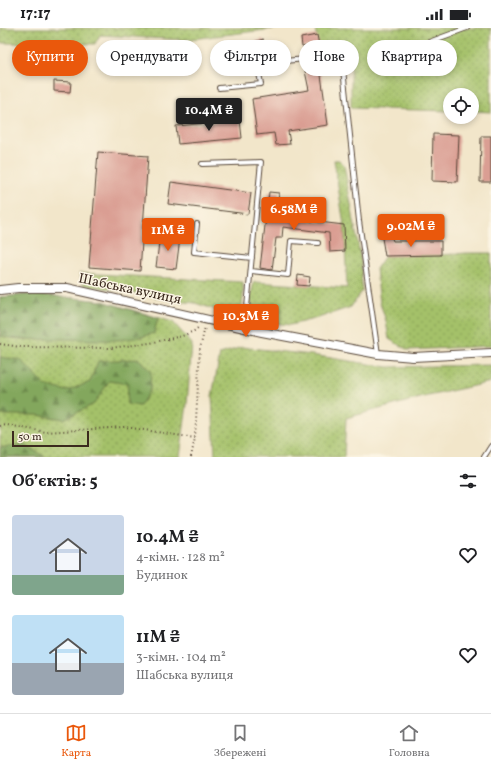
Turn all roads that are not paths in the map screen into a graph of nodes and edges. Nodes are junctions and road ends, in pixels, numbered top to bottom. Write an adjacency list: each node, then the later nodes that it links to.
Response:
1 (467, 28): 2 (lane)
2 (434, 40)
3 (219, 88): 12 (lane)
4 (202, 164): 7 (lane)
5 (197, 224): 7 (lane)
6 (318, 243): 8 (lane)
7 (252, 258): 8 (lane)
8 (251, 271): 10 (lane)
9 (0, 290): 10 (street, Шабська вулиця)
10 (245, 328): 12 (street, Шабська вулиця)
11 (491, 353): 12 (street, Шабська вулиця)
12 (378, 354)
13 (491, 446): 14 (lane)
14 (484, 457)

